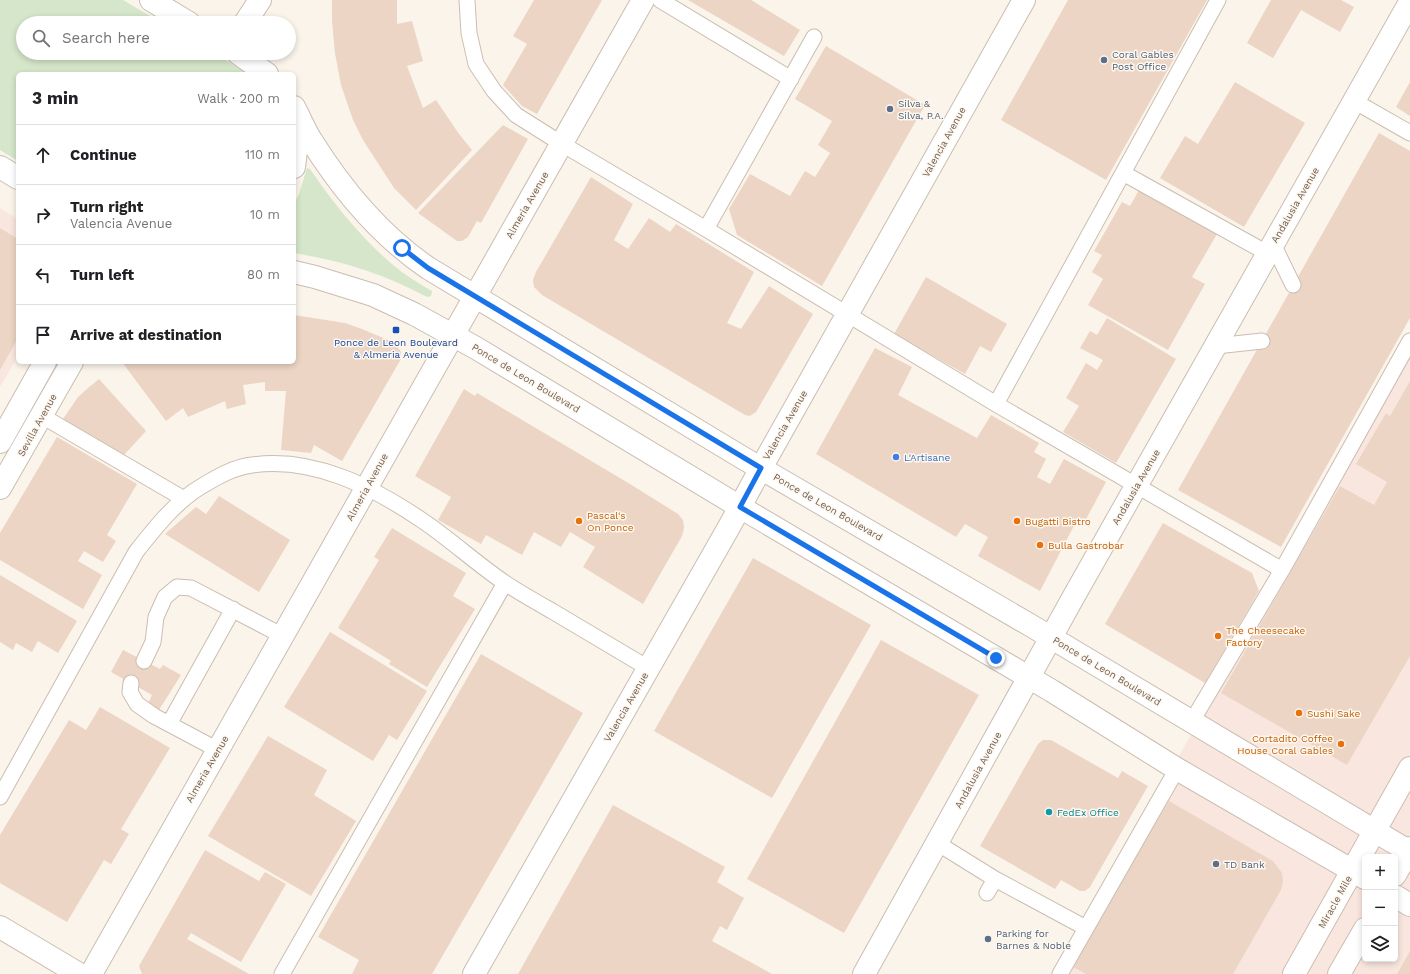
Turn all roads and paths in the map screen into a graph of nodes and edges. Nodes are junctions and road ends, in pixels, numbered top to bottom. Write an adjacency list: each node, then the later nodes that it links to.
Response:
1 (151, 0): 9 (street)
2 (260, 0): 10 (street)
3 (467, 0): 19 (lane)
4 (643, 0): 19 (street, Almeria Avenue)
5 (660, 0): 14 (lane)
6 (1024, 0): 28 (street, Valencia Avenue)
7 (1218, 0): 21 (lane)
8 (1410, 2): 15 (street, Andalusia Avenue)
9 (177, 16)
10 (250, 16)
11 (814, 37): 14 (lane)
12 (248, 60): 13 (street)
13 (265, 72)
14 (791, 80): 23 (lane)
15 (1354, 101): 18 (lane); 24 (street, Andalusia Avenue)
16 (297, 113): 17 (street); 27 (street, Ponce de Leon Boulevard)
17 (296, 131)
18 (1410, 133)
19 (562, 144): 23 (lane); 27 (street, Almeria Avenue)
20 (0, 167): 22 (street)
21 (1123, 173): 24 (lane); 35 (lane)
22 (16, 177)
23 (706, 229): 28 (lane)
24 (1270, 249): 26 (lane); 32 (street, Andalusia Avenue)
25 (296, 272): 29 (street, Ponce de Leon Boulevard)
26 (1294, 285)
27 (475, 296): 29 (street, Almeria Avenue); 38 (street, Ponce de Leon Boulevard)
28 (847, 315): 35 (lane); 38 (street, Valencia Avenue)
29 (453, 335): 40 (street, Almeria Avenue); 43 (street, Ponce de Leon Boulevard)
30 (1262, 341): 32 (lane)
31 (1410, 341): 44 (lane)
32 (1216, 346): 39 (street, Andalusia Avenue)
33 (44, 364): 37 (street)
34 (71, 364): 36 (street, Sevilla Avenue)
35 (996, 404): 39 (lane)
36 (42, 416): 41 (street, Sevilla Avenue); 42 (lane)
37 (0, 442)
38 (761, 468): 43 (street, Valencia Avenue); 48 (street, Ponce de Leon Boulevard)
39 (1136, 486): 44 (lane); 48 (street, Andalusia Avenue)
40 (366, 487): 42 (lane); 45 (lane); 47 (street, Almeria Avenue)
41 (0, 488)
42 (184, 499): 58 (lane)
43 (740, 507): 50 (street, Valencia Avenue); 51 (street, Ponce de Leon Boulevard)
44 (1282, 570): 53 (lane)
45 (505, 583): 50 (lane); 73 (lane)
46 (233, 609): 47 (lane); 49 (lane); 54 (lane)
47 (283, 636): 55 (street, Almeria Avenue)
48 (1051, 637): 51 (street, Andalusia Avenue); 53 (street, Ponce de Leon Boulevard)
49 (144, 661)
50 (648, 668): 74 (street, Valencia Avenue)
51 (1029, 678): 57 (street, Ponce de Leon Boulevard); 60 (street, Andalusia Avenue)
52 (131, 683): 54 (lane)
53 (1192, 721): 59 (street, Ponce de Leon Boulevard)
54 (169, 724): 55 (lane)
55 (218, 750): 72 (street, Almeria Avenue)
56 (1410, 768): 59 (street, Miracle Mile)
57 (1177, 769): 63 (street, Ponce de Leon Boulevard); 69 (lane)
58 (0, 797)
59 (1375, 831): 61 (street, Ponce de Leon Boulevard); 63 (street, Miracle Mile)
60 (937, 844): 64 (lane); 75 (street, Andalusia Avenue)
61 (1409, 850): 62 (street)
62 (1398, 870)
63 (1359, 874): 77 (street, Miracle Mile)
64 (995, 879): 65 (lane); 69 (lane)
65 (987, 893)
66 (1398, 898): 67 (street)
67 (1410, 905)
68 (0, 927): 71 (street)
69 (1086, 928): 76 (lane)
70 (1362, 933): 78 (street)
71 (79, 974)
72 (91, 974)
73 (282, 974)
74 (474, 974)
75 (864, 974)
76 (1060, 974)
77 (1294, 974)
78 (1339, 974)

